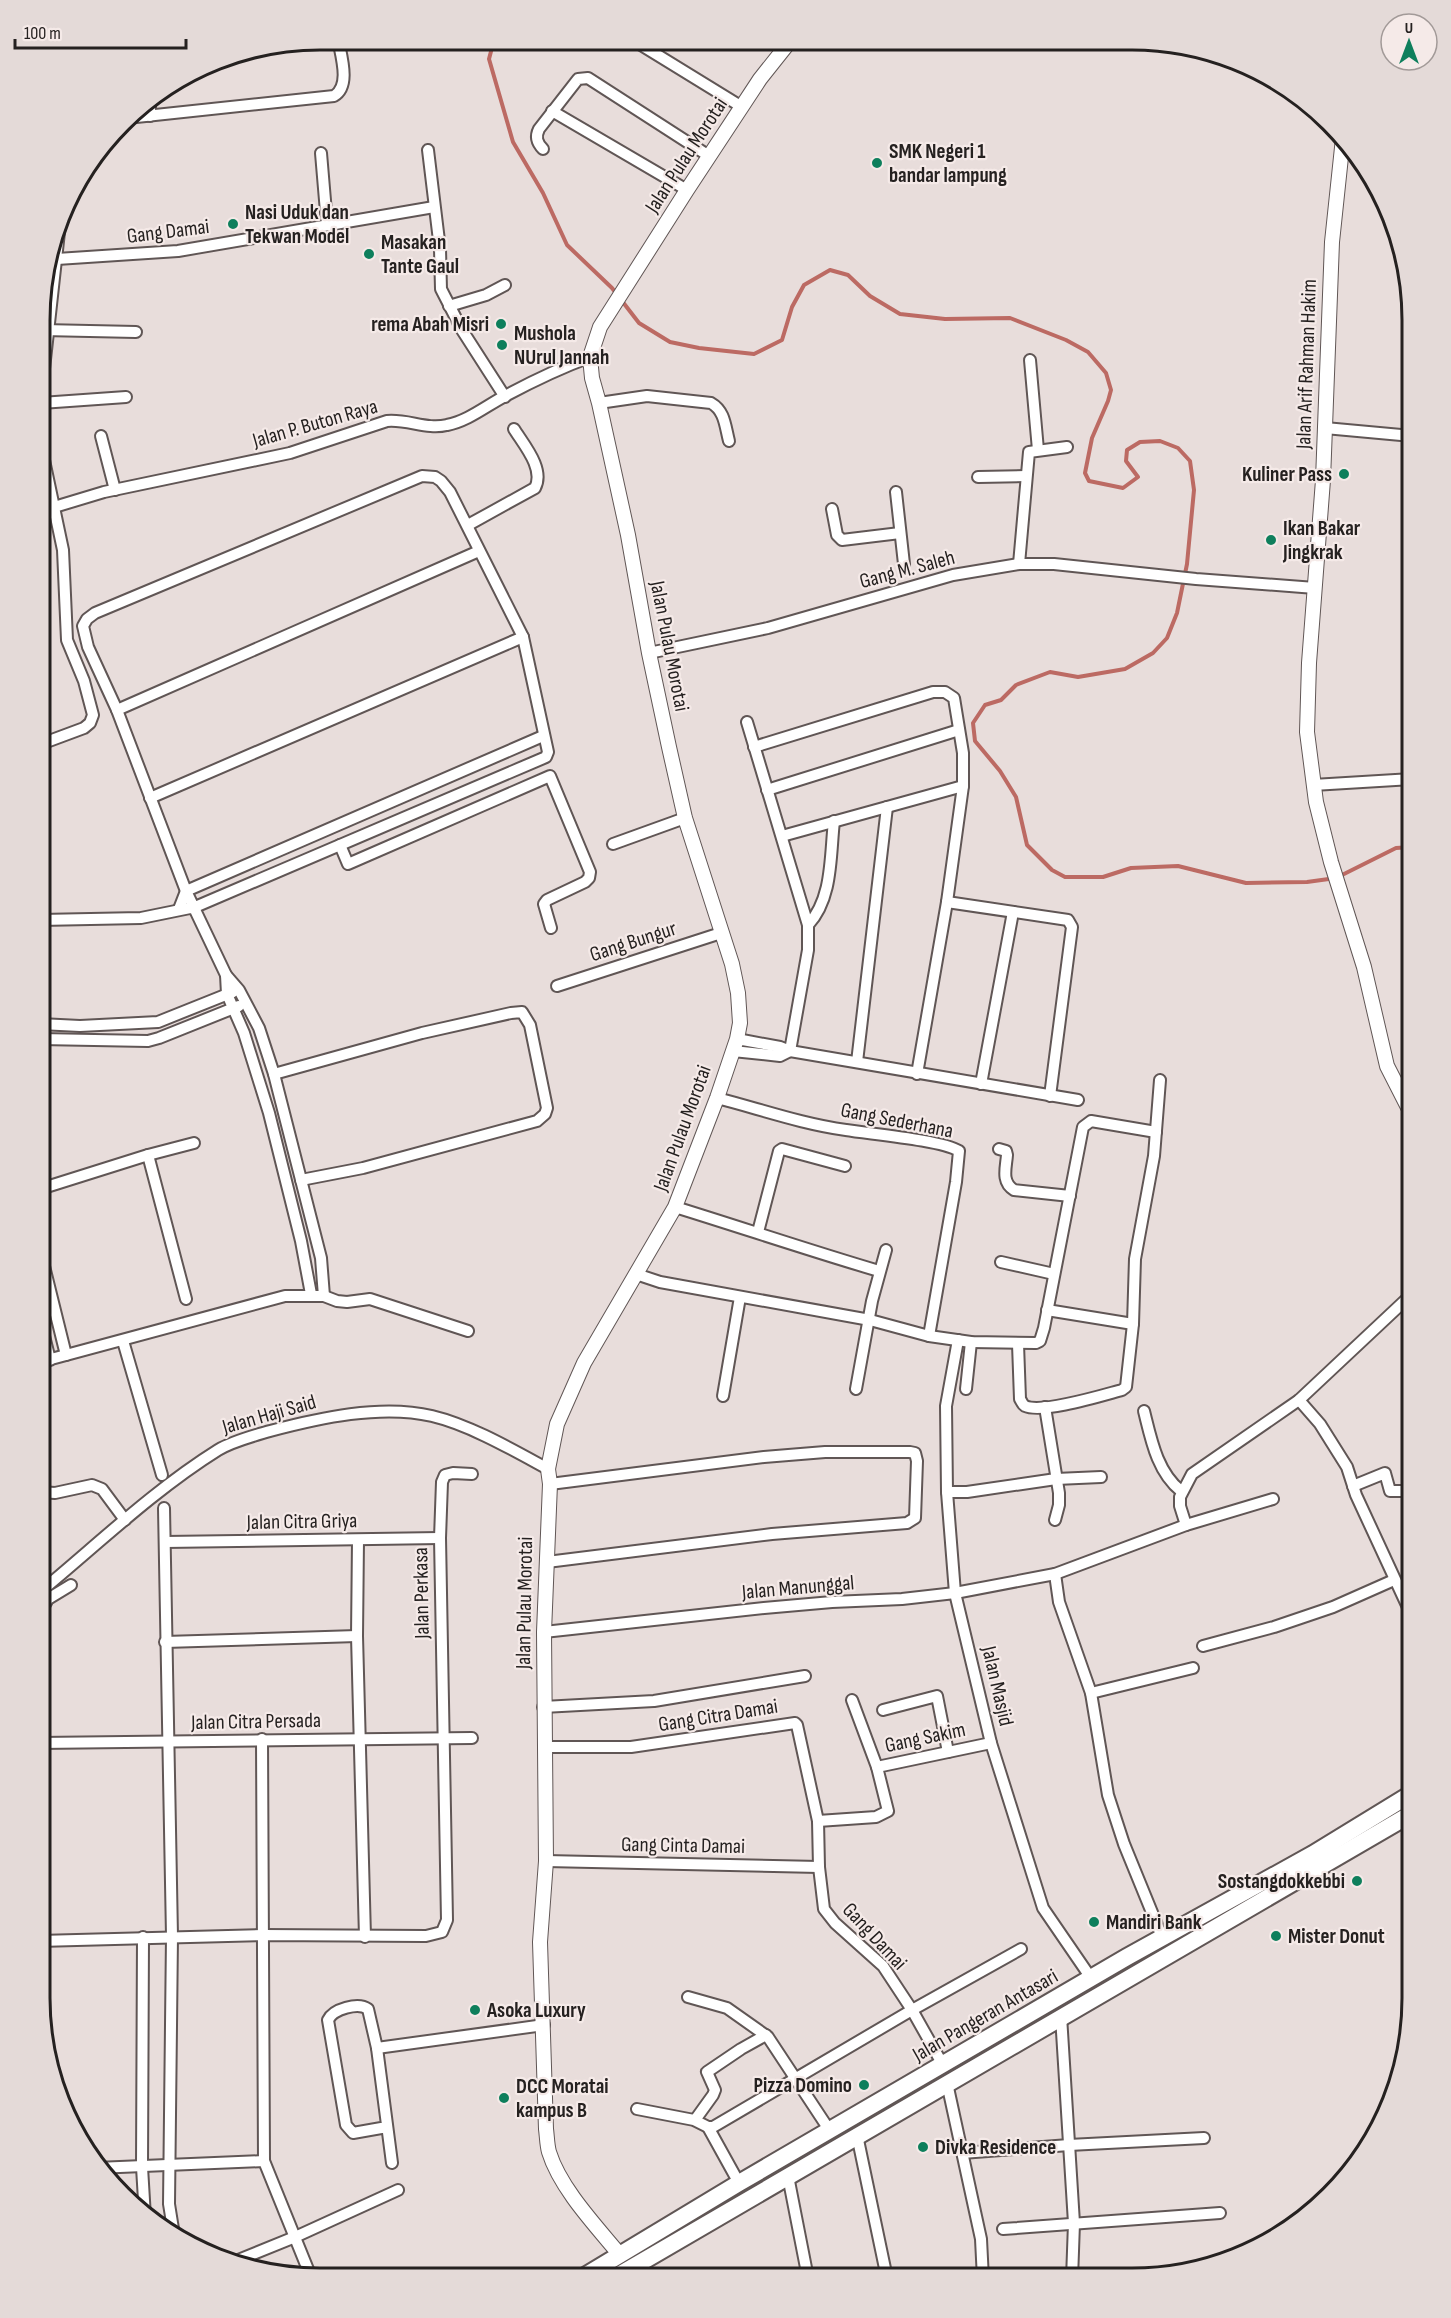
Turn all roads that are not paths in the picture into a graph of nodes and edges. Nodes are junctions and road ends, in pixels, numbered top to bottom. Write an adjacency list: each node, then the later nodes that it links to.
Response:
1 (340, 50): 7 (street)
2 (649, 50): 4 (street)
3 (778, 50): 4 (street, Jalan Pulau Morotai)
4 (742, 107): 13 (street, Jalan Pulau Morotai)
5 (150, 110): 7 (street)
6 (552, 111): 9 (street); 13 (street); 14 (street)
7 (150, 116): 8 (street)
8 (142, 117)
9 (543, 149)
10 (428, 150): 15 (street)
11 (1342, 150): 29 (street, Jalan Arif Rahman Hakim)
12 (321, 153): 16 (street)
13 (709, 156): 14 (street, Jalan Pulau Morotai)
14 (687, 190): 23 (street, Jalan Pulau Morotai)
15 (434, 207): 16 (street, Gang Damai); 20 (street)
16 (327, 224): 17 (street, Gang Damai)
17 (57, 259): 19 (street)
18 (505, 285): 20 (street)
19 (52, 289)
20 (449, 306): 26 (street)
21 (50, 330): 22 (street)
22 (136, 332)
23 (590, 357): 26 (street, Jalan P. Buton Raya); 28 (street, Jalan Pulau Morotai)
24 (1030, 360): 35 (street)
25 (126, 397): 27 (street)
26 (504, 397): 39 (street, Jalan P. Buton Raya)
27 (50, 402)
28 (599, 403): 33 (street); 51 (street, Jalan Pulau Morotai)
29 (1325, 428): 31 (street); 49 (street, Jalan Arif Rahman Hakim)
30 (514, 429): 44 (street)
31 (1402, 435)
32 (101, 436): 39 (street)
33 (729, 441)
34 (1067, 447): 35 (street)
35 (1038, 450): 36 (street)
36 (1026, 476): 37 (street); 48 (street)
37 (978, 477)
38 (50, 482): 41 (street)
39 (115, 490): 41 (street, Jalan P. Buton Raya)
40 (896, 492): 45 (street)
41 (56, 506): 42 (street, Jalan P. Buton Raya); 56 (street)
42 (50, 508)
43 (832, 509): 45 (street)
44 (468, 525): 46 (street); 52 (street)
45 (900, 533): 47 (street)
46 (479, 551): 50 (street); 52 (street)
47 (904, 564)
48 (1019, 564): 49 (street, Gang M. Saleh); 51 (street, Gang M. Saleh)
49 (1315, 588): 61 (street, Jalan Arif Rahman Hakim)
50 (523, 637): 55 (street); 64 (street)
51 (649, 653): 66 (street, Jalan Pulau Morotai)
52 (117, 710): 64 (street)
53 (747, 722): 57 (street)
54 (959, 730): 57 (street); 62 (street); 63 (street)
55 (543, 736): 58 (street); 71 (street)
56 (50, 741)
57 (754, 747): 63 (street)
58 (546, 758): 59 (street); 70 (street)
59 (550, 776): 70 (street); 78 (street)
60 (1402, 780): 61 (street)
61 (1313, 784): 95 (street, Jalan Arif Rahman Hakim)
62 (963, 786): 65 (street); 72 (street)
63 (767, 790): 68 (street)
64 (150, 798): 71 (street)
65 (887, 807): 67 (street); 90 (street)
66 (685, 818): 69 (street); 79 (street, Jalan Pulau Morotai)
67 (834, 821): 68 (street); 77 (street)
68 (782, 836): 77 (street)
69 (613, 844)
70 (340, 845): 73 (street)
71 (186, 891): 73 (street); 74 (street)
72 (946, 902): 75 (street); 92 (street)
73 (195, 907): 74 (street); 80 (street)
74 (178, 909): 76 (street)
75 (1013, 912): 94 (street); 96 (street)
76 (50, 920)
77 (808, 925): 89 (street)
78 (551, 928)
79 (721, 933): 81 (street, Gang Bungur); 88 (street, Jalan Pulau Morotai)
80 (226, 975): 82 (street); 83 (street)
81 (558, 986)
82 (238, 990): 83 (street); 84 (street)
83 (227, 994): 85 (street); 86 (street)
84 (245, 1004): 85 (street); 91 (street)
85 (233, 1008): 87 (street); 115 (street)
86 (50, 1024)
87 (50, 1039)
88 (735, 1045): 89 (street); 97 (street, Jalan Pulau Morotai)
89 (790, 1051): 90 (street)
90 (857, 1062): 92 (street)
91 (274, 1074): 104 (street); 104 (street)
92 (917, 1074): 94 (street)
93 (1160, 1080): 99 (street)
94 (981, 1084): 96 (street)
95 (1402, 1095)
96 (1050, 1096): 98 (street)
97 (717, 1098): 107 (street, Jalan Pulau Morotai); 124 (street, Gang Sederhana)
98 (1078, 1100)
99 (1156, 1132): 106 (street); 122 (street)
100 (194, 1143): 102 (street)
101 (999, 1149): 106 (street)
102 (148, 1155): 105 (street); 118 (street)
103 (845, 1166): 108 (street)
104 (301, 1180): 116 (street)
105 (50, 1186)
106 (1070, 1196): 113 (street)
107 (675, 1207): 108 (street); 112 (street, Jalan Pulau Morotai)
108 (758, 1232): 111 (street)
109 (886, 1250): 111 (street)
110 (1001, 1262): 113 (street)
111 (879, 1271): 121 (street)
112 (636, 1274): 117 (street); 137 (street, Jalan Pulau Morotai)
113 (1054, 1274): 120 (street)
114 (50, 1290): 129 (street)
115 (311, 1294): 116 (street); 126 (street)
116 (324, 1296): 123 (street)
117 (740, 1297): 121 (street); 133 (street)
118 (186, 1299)
119 (1402, 1303): 134 (street)
120 (1047, 1310): 122 (street); 128 (street)
121 (870, 1320): 124 (street); 131 (street)
122 (1133, 1324): 135 (street)
123 (468, 1331)
124 (929, 1336): 125 (street)
125 (957, 1340): 127 (street); 146 (street, Jalan Masjid)
126 (123, 1341): 129 (street); 139 (street)
127 (971, 1342): 128 (street); 132 (street)
128 (1018, 1344): 135 (street)
129 (66, 1355): 130 (street)
130 (50, 1360)
131 (856, 1389)
132 (966, 1389)
133 (723, 1396)
134 (1299, 1400): 143 (street); 144 (street)
135 (1045, 1407): 141 (street)
136 (1144, 1411): 144 (street)
137 (548, 1469): 142 (street, Jalan Pulau Morotai); 150 (street, Jalan Haji Said)
138 (472, 1474): 153 (street, Jalan Perkasa)
139 (162, 1475)
140 (1101, 1477): 141 (street)
141 (1056, 1479): 146 (street); 151 (street)
142 (549, 1484): 156 (street, Jalan Pulau Morotai); 156 (street)
143 (1353, 1486): 145 (street); 158 (street)
144 (1181, 1491): 152 (street)
145 (1402, 1491)
146 (947, 1492): 161 (street, Jalan Masjid)
147 (50, 1493): 150 (street)
148 (1273, 1499): 152 (street, Jalan Manunggal)
149 (164, 1508): 155 (street)
150 (125, 1520): 159 (street, Jalan Haji Said)
151 (1055, 1520)
152 (1186, 1525): 157 (street, Jalan Manunggal)
153 (440, 1538): 154 (street, Jalan Citra Griya); 174 (street, Jalan Perkasa)
154 (358, 1540): 155 (street, Jalan Citra Griya); 165 (street)
155 (165, 1542): 166 (street)
156 (547, 1562): 164 (street, Jalan Pulau Morotai)
157 (1055, 1574): 161 (street, Jalan Manunggal); 170 (street)
158 (1394, 1580): 162 (street); 167 (street)
159 (50, 1584)
160 (71, 1585): 163 (street)
161 (956, 1593): 164 (street, Jalan Manunggal); 180 (street, Jalan Masjid)
162 (1402, 1596)
163 (50, 1598)
164 (544, 1632): 172 (street, Jalan Pulau Morotai)
165 (357, 1636): 166 (street); 177 (street)
166 (165, 1642): 178 (street)
167 (1203, 1646)
168 (1192, 1668): 170 (street)
169 (805, 1676): 172 (street)
170 (1091, 1693): 195 (street)
171 (852, 1700): 183 (street)
172 (543, 1707): 181 (street, Jalan Pulau Morotai)
173 (883, 1710): 182 (street)
174 (444, 1737): 175 (street, Jalan Citra Persada); 177 (street, Jalan Citra Persada); 193 (street, Jalan Perkasa)
175 (472, 1738)
176 (262, 1739): 177 (street, Jalan Citra Persada); 178 (street, Jalan Citra Persada); 191 (street)
177 (361, 1739): 193 (street)
178 (169, 1742): 179 (street, Jalan Citra Persada); 192 (street)
179 (50, 1743)
180 (991, 1743): 182 (street, Gang Sakim); 198 (street, Jalan Masjid)
181 (545, 1747): 186 (street, Gang Citra Damai); 187 (street, Jalan Pulau Morotai)
182 (948, 1752): 183 (street, Gang Sakim)
183 (877, 1767): 186 (street, Gang Sakim)
184 (1402, 1801): 189 (main road, Jalan Pangeran Antasari)
185 (1402, 1819): 189 (main road, Jalan Pangeran Antasari)
186 (818, 1821): 188 (street, Gang Damai)
187 (546, 1861): 188 (street, Gang Cinta Damai); 202 (street, Jalan Pulau Morotai)
188 (819, 1867): 200 (street, Gang Damai)
189 (1276, 1884): 190 (main road, Jalan Pangeran Antasari)
190 (1258, 1895): 195 (main road, Jalan Pangeran Antasari); 201 (main road, Jalan Pangeran Antasari)
191 (263, 1935): 192 (street); 193 (street); 217 (street)
192 (168, 1936): 194 (street); 219 (street)
193 (365, 1936)
194 (146, 1937): 196 (street); 220 (street)
195 (1162, 1937): 198 (main road, Jalan Pangeran Antasari)
196 (50, 1941)
197 (1021, 1949): 200 (street)
198 (1091, 1978): 205 (main road, Jalan Pangeran Antasari)
199 (688, 1997): 203 (street)
200 (912, 2010): 205 (street, Gang Damai); 206 (street)
201 (1061, 2016): 207 (main road, Jalan Pangeran Antasari); 215 (street)
202 (544, 2025): 204 (street); 232 (street, Jalan Pulau Morotai)
203 (766, 2035): 206 (street); 209 (street)
204 (377, 2048): 210 (street); 210 (street)
205 (943, 2065): 212 (main road, Jalan Pangeran Antasari)
206 (794, 2078): 211 (street); 212 (street)
207 (947, 2083): 213 (main road, Jalan Pangeran Antasari); 216 (street)
208 (637, 2109): 209 (street)
209 (695, 2120): 211 (street)
210 (387, 2127): 218 (street)
211 (708, 2127): 223 (street)
212 (830, 2131): 223 (main road, Jalan Pangeran Antasari)
213 (857, 2135): 222 (main road, Jalan Pangeran Antasari); 235 (street)
214 (1204, 2138): 215 (street)
215 (1069, 2145): 216 (street); 227 (street)
216 (962, 2153): 236 (street)
217 (264, 2161): 219 (street); 230 (street)
218 (392, 2163)
219 (171, 2164): 220 (street); 228 (street)
220 (142, 2166): 221 (street); 225 (street)
221 (109, 2167)
222 (788, 2176): 232 (main road, Jalan Pangeran Antasari); 234 (street)
223 (739, 2183): 232 (main road, Jalan Pangeran Antasari)
224 (398, 2190): 230 (street)
225 (144, 2203)
226 (1220, 2213): 227 (street)
227 (1074, 2223): 229 (street); 237 (street)
228 (172, 2224)
229 (1003, 2229)
230 (295, 2237): 231 (street); 233 (street)
231 (245, 2257)
232 (630, 2267)
233 (307, 2268)
234 (806, 2268)
235 (885, 2268)
236 (982, 2268)
237 (1072, 2268)

